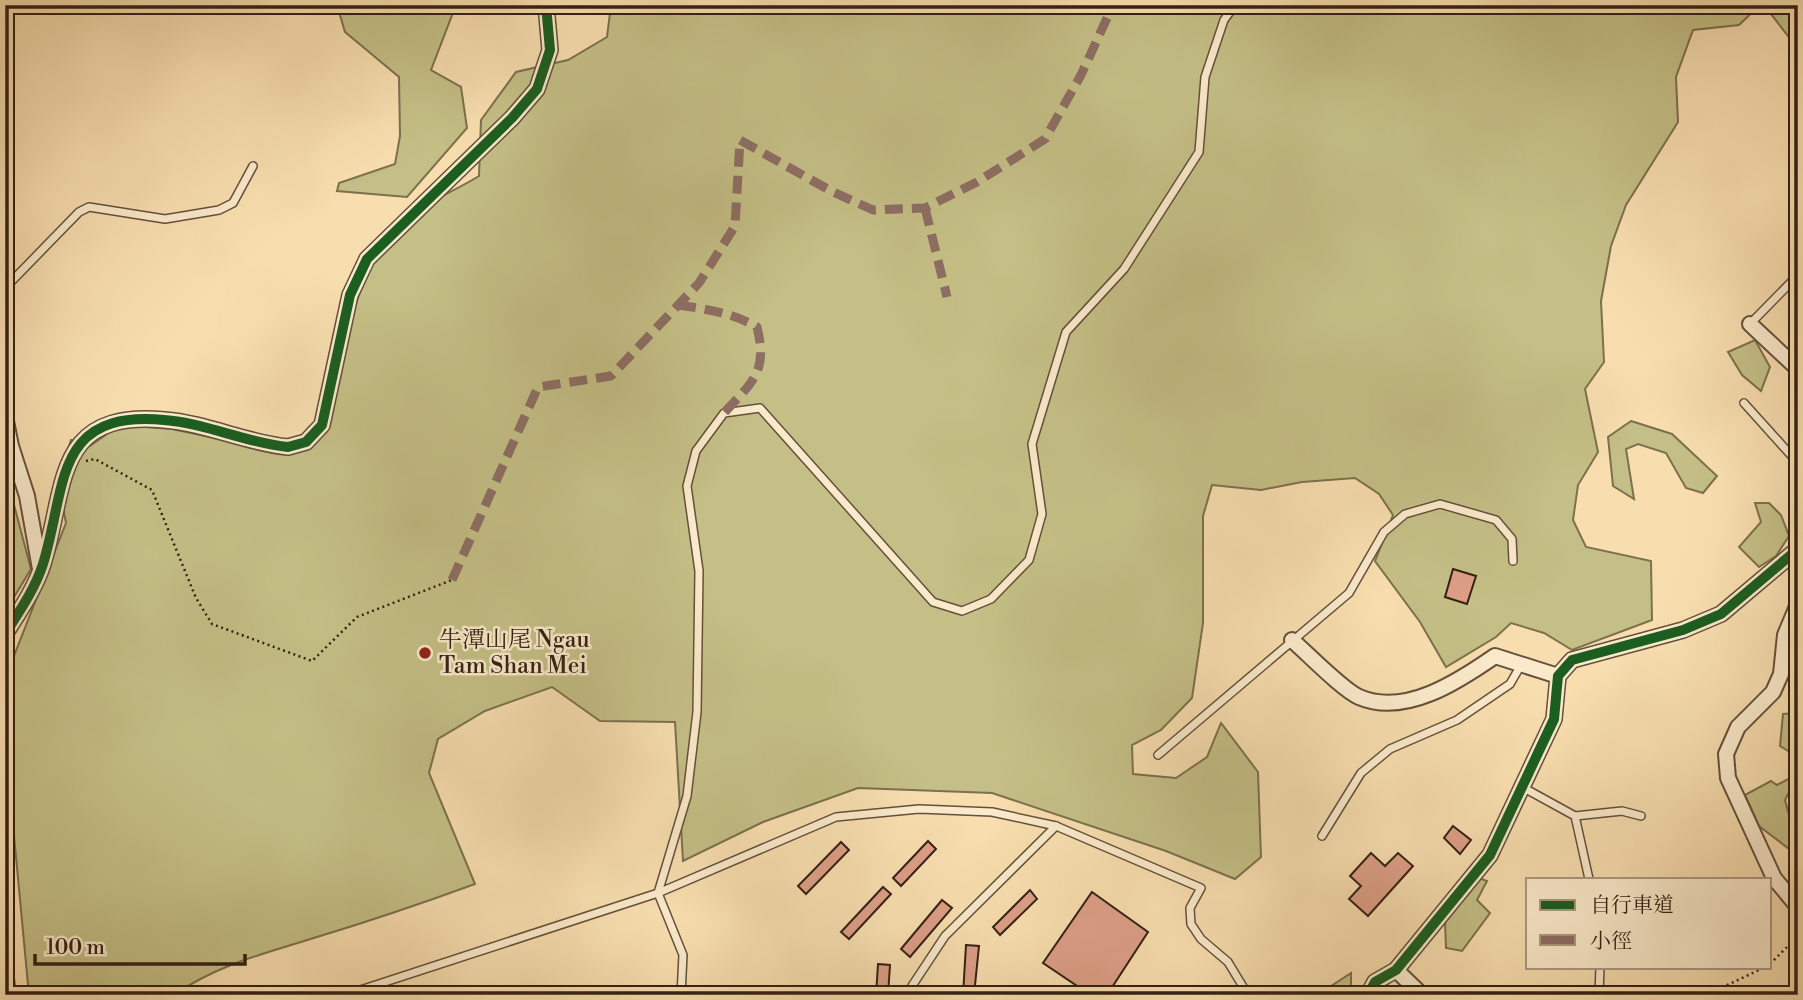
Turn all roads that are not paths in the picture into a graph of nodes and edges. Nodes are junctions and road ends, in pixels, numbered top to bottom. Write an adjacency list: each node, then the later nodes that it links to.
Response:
1 (546, 5): 14 (street)
2 (1235, 5): 27 (lane)
3 (253, 166): 5 (lane)
4 (1798, 275): 6 (lane)
5 (5, 288)
6 (1750, 324): 7 (street)
7 (1798, 369)
8 (1745, 402): 10 (lane)
9 (5, 416): 14 (street)
10 (1798, 463)
11 (1798, 549): 13 (street)
12 (1513, 561): 17 (lane)
13 (1791, 563): 19 (street)
14 (41, 570): 16 (street)
15 (1798, 604): 28 (street)
16 (5, 634)
17 (1292, 640): 18 (street); 20 (lane)
18 (1521, 664): 19 (street); 25 (lane)
19 (1558, 676): 21 (street)
20 (1158, 755)
21 (1524, 788): 22 (lane); 31 (street)
22 (1575, 816): 23 (lane); 26 (lane)
23 (1641, 816)
24 (1056, 826): 27 (lane); 35 (lane); 36 (lane)
25 (1322, 836)
26 (1588, 878)
27 (658, 893): 33 (lane); 34 (lane)
28 (1798, 907)
29 (1600, 968): 39 (lane)
30 (5, 970): 32 (street)
31 (1396, 970): 37 (street); 38 (street)
32 (8, 995)
33 (345, 995)
34 (681, 995)
35 (906, 995)
36 (1248, 995)
37 (1368, 995)
38 (1422, 995)
39 (1599, 995)

